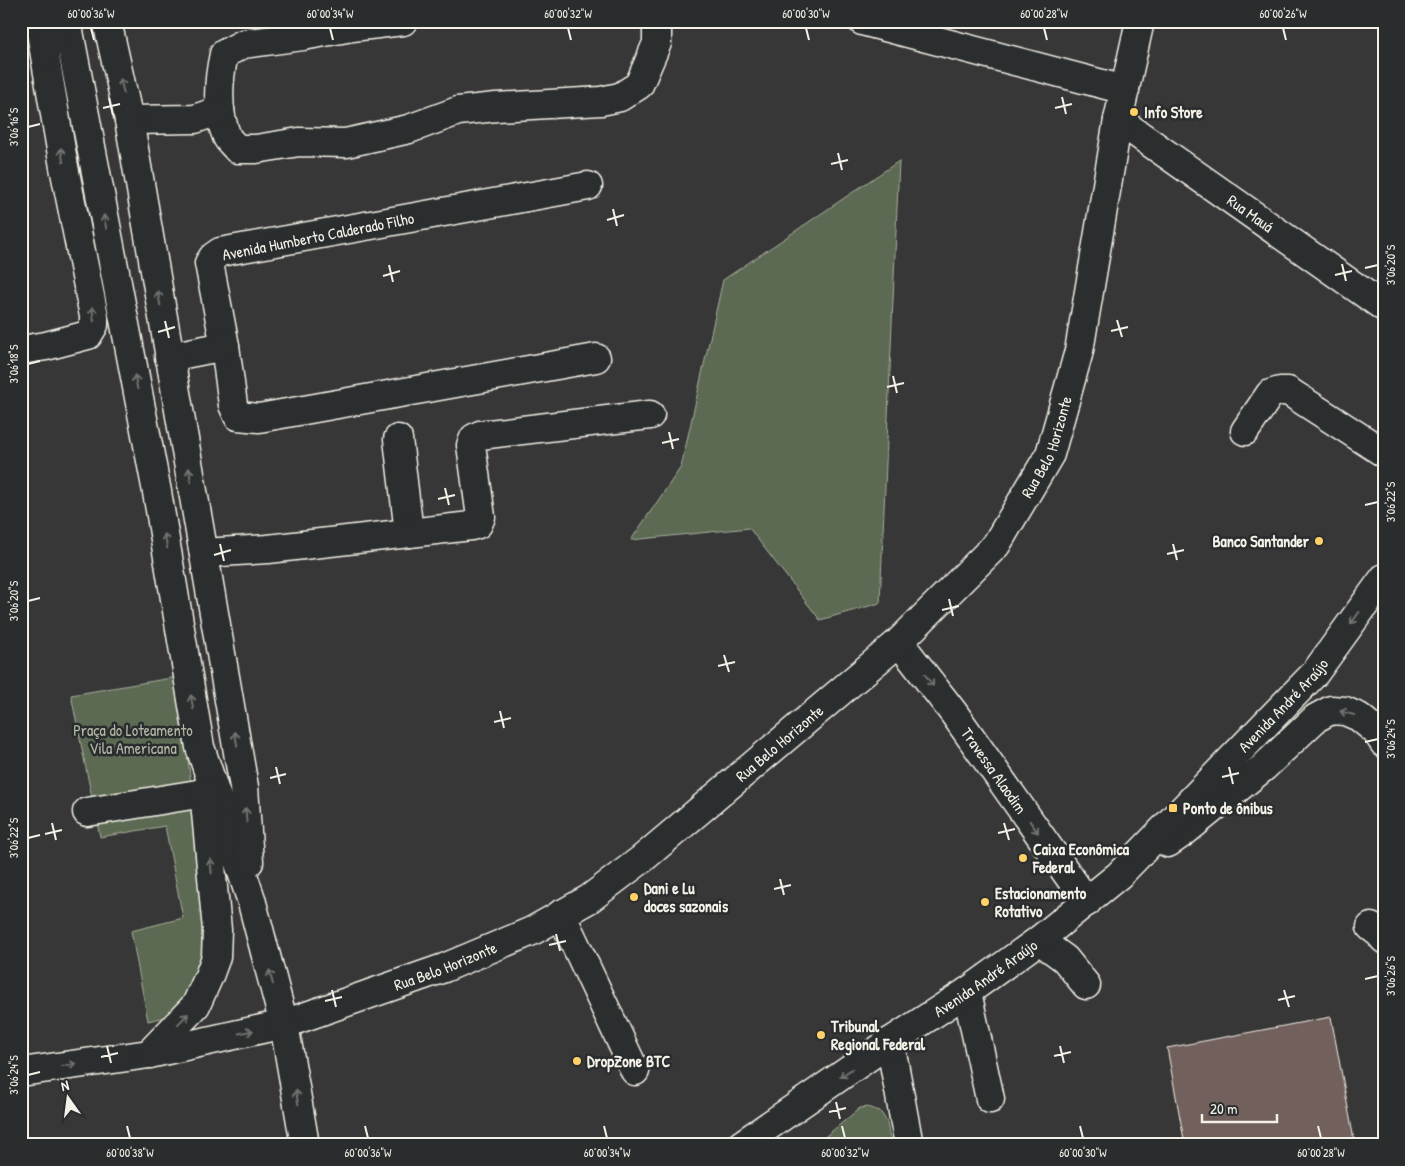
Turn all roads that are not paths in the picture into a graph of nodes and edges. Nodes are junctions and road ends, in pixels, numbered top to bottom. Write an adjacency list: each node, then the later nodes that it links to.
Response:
1 (39, 21): 9 (main road)
2 (60, 21): 9 (main road)
3 (67, 21): 29 (main road, one-way to 3)
4 (107, 21): 12 (main road, one-way to 4)
5 (403, 21): 11 (main road)
6 (658, 21): 11 (main road)
7 (862, 21): 10 (main road)
8 (1140, 21): 10 (main road, Rua Belo Horizonte)
9 (45, 53): 17 (main road, one-way to 9)
10 (1125, 90): 13 (main road, Rua Belo Horizonte)
11 (220, 110): 12 (main road)
12 (129, 120): 18 (main road, one-way to 12)
13 (1118, 120): 15 (main road, Rua Mauá); 27 (main road, Rua Belo Horizonte)
14 (588, 186): 16 (main road, Avenida Humberto Calderado Filho)
15 (1384, 307)
16 (225, 346): 18 (main road); 19 (main road, Avenida Humberto Calderado Filho)
17 (33, 348)
18 (169, 357): 25 (main road, one-way to 18)
19 (596, 358)
20 (650, 415): 24 (main road)
21 (1245, 430): 23 (main road)
22 (398, 439): 24 (main road)
23 (1384, 453)
24 (409, 533): 25 (main road)
25 (204, 553): 33 (main road, one-way to 25)
26 (1384, 578): 32 (main road, Avenida André Araújo, one-way to 32)
27 (899, 642): 34 (main road, Travessa Alaodim, one-way to 34); 35 (main road, Rua Belo Horizonte)
28 (1384, 742): 32 (main road, one-way to 32)
29 (200, 747): 30 (main road); 33 (main road)
30 (204, 793): 31 (main road); 41 (main road, one-way to 30)
31 (87, 812)
32 (1119, 875): 34 (main road, Avenida André Araújo)
33 (251, 899): 39 (main road, one-way to 33)
34 (1087, 902): 36 (main road, Avenida André Araújo)
35 (561, 914): 39 (main road, Rua Belo Horizonte); 42 (main road)
36 (1039, 940): 37 (main road); 38 (main road, Avenida André Araújo)
37 (1086, 985)
38 (962, 996): 40 (main road, Avenida André Araújo); 44 (main road)
39 (284, 1024): 41 (main road, Rua Belo Horizonte, one-way to 39); 45 (main road, one-way to 39)
40 (890, 1042): 46 (main road, Avenida André Araújo, one-way to 46); 47 (main road)
41 (149, 1054): 43 (main road, Rua Belo Horizonte, one-way to 41)
42 (635, 1071)
43 (21, 1072)
44 (986, 1100)
45 (305, 1145)
46 (741, 1145)
47 (909, 1145)

